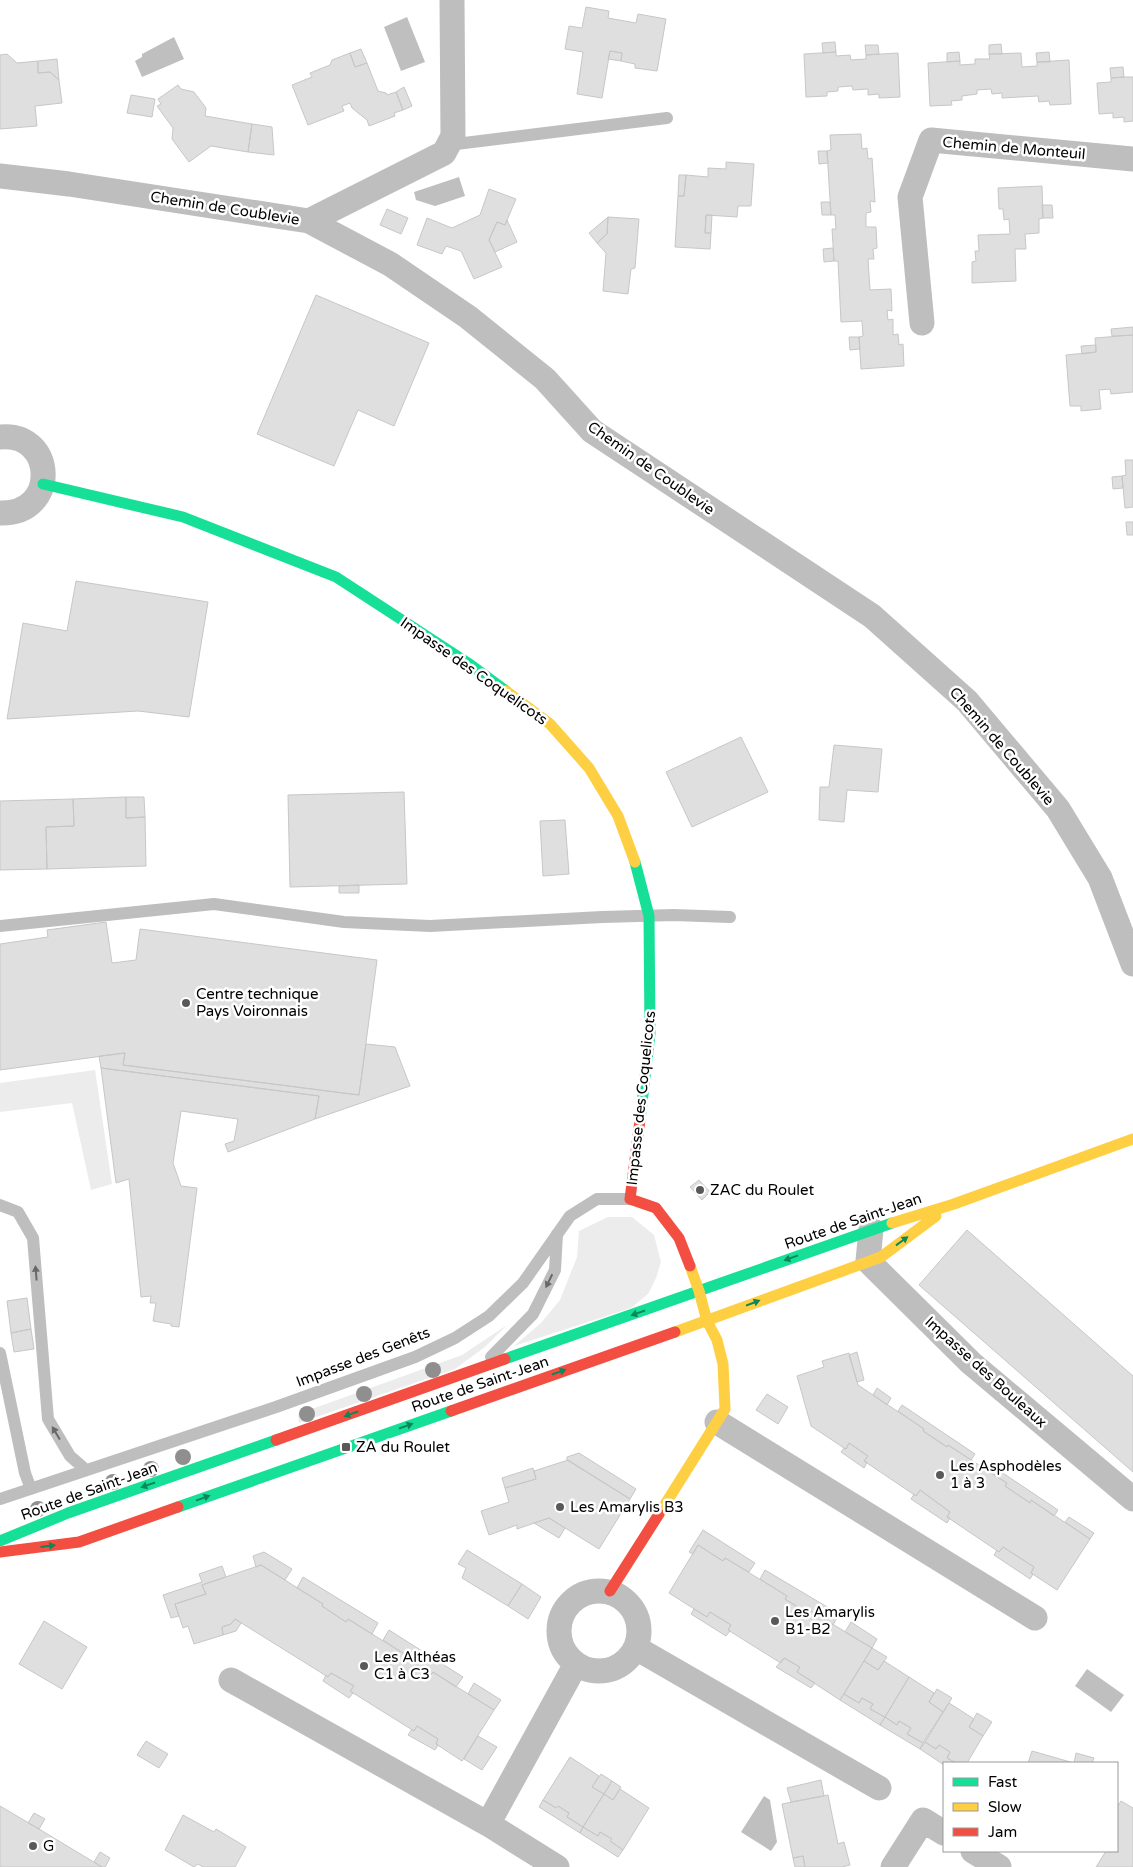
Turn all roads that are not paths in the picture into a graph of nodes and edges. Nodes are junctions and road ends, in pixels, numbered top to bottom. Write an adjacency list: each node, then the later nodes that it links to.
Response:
1 (452, 0): 3 (street)
2 (667, 118): 3 (lane)
3 (448, 145): 6 (street)
4 (1133, 159): 7 (street, Chemin de Monteuil)
5 (0, 176): 6 (street, Chemin de Coublevie)
6 (309, 221): 14 (street, Chemin de Coublevie)
7 (922, 323)
8 (0, 436): 9 (street)
9 (43, 484): 10 (street); 11 (main road, Impasse des Coquelicots)
10 (0, 513)
11 (649, 916): 12 (lane); 13 (lane); 16 (main road, Impasse des Coquelicots)
12 (730, 916)
13 (0, 926)
14 (1133, 964)
15 (1133, 1139): 17 (main road, Route de Saint-Jean)
16 (630, 1199): 20 (lane, Impasse des Genêts); 22 (main road, Impasse des Genêts)
17 (954, 1204): 19 (main road, Route de Saint-Jean); 21 (main road, Route de Saint-Jean, one-way to 17)
18 (0, 1205): 27 (lane, one-way to 18)
19 (871, 1229): 21 (street); 22 (main road, Route de Saint-Jean, one-way to 22)
20 (557, 1234): 25 (lane, one-way to 25); 27 (lane, Impasse des Genêts)
21 (868, 1261): 23 (main road, Route de Saint-Jean, one-way to 21); 30 (street, Impasse des Bouleaux)
22 (699, 1292): 23 (main road, Impasse des Genêts); 25 (main road, Route de Saint-Jean, one-way to 25)
23 (707, 1321): 26 (main road, Impasse des Genêts); 32 (main road, Route de Saint-Jean, one-way to 23)
24 (0, 1354): 28 (lane)
25 (479, 1369): 31 (main road, Route de Saint-Jean, one-way to 31)
26 (717, 1422): 33 (main road, Impasse des Genêts); 34 (street)
27 (86, 1470): 28 (lane, Impasse des Genêts)
28 (31, 1489): 29 (lane, Impasse des Genêts)
29 (0, 1499)
30 (1133, 1499)
31 (0, 1541)
32 (0, 1552)
33 (610, 1591): 35 (street); 36 (street)
34 (1035, 1618)
35 (636, 1648): 36 (street); 38 (street)
36 (576, 1664): 39 (street)
37 (231, 1680): 39 (street)
38 (879, 1788)
39 (488, 1824): 42 (street)
40 (943, 1832): 43 (street)
41 (975, 1852): 44 (street)
42 (557, 1867)
43 (893, 1867)
44 (999, 1867)

